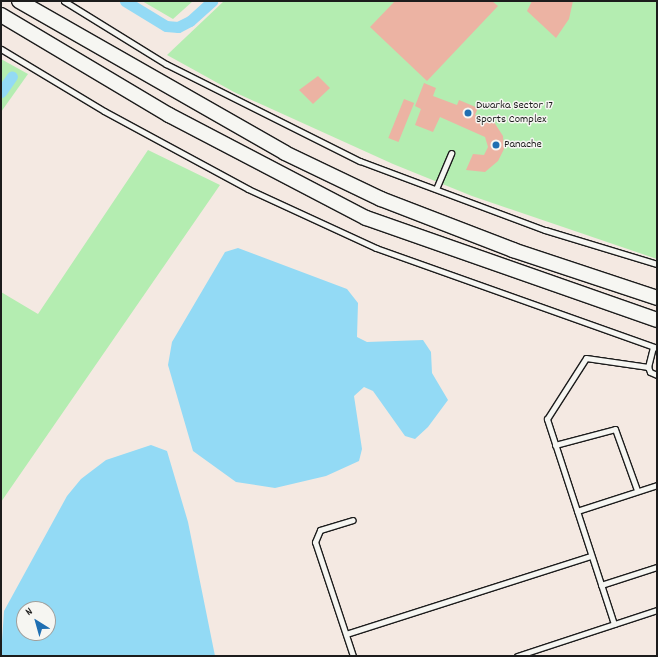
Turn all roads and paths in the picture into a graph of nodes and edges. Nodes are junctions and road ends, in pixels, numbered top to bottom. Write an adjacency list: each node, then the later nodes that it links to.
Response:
1 (19, 1): 8 (main road)
2 (64, 1): 6 (lane)
3 (1, 15): 9 (main road)
4 (1, 49): 10 (lane)
5 (451, 153): 6 (lane)
6 (436, 189): 7 (lane)
7 (657, 264)
8 (657, 298)
9 (657, 320)
10 (655, 347): 11 (lane)
11 (648, 367): 12 (lane); 13 (lane)
12 (657, 375)
13 (555, 445): 15 (lane); 16 (lane)
14 (657, 485): 15 (lane)
15 (637, 490): 16 (lane)
16 (576, 510): 18 (lane)
17 (353, 520): 23 (lane)
18 (591, 556): 20 (lane); 23 (lane)
19 (657, 567): 20 (lane)
20 (601, 585): 22 (lane)
21 (657, 610): 22 (lane)
22 (614, 624): 25 (lane)
23 (346, 634): 24 (lane)
24 (353, 656)
25 (517, 656)

